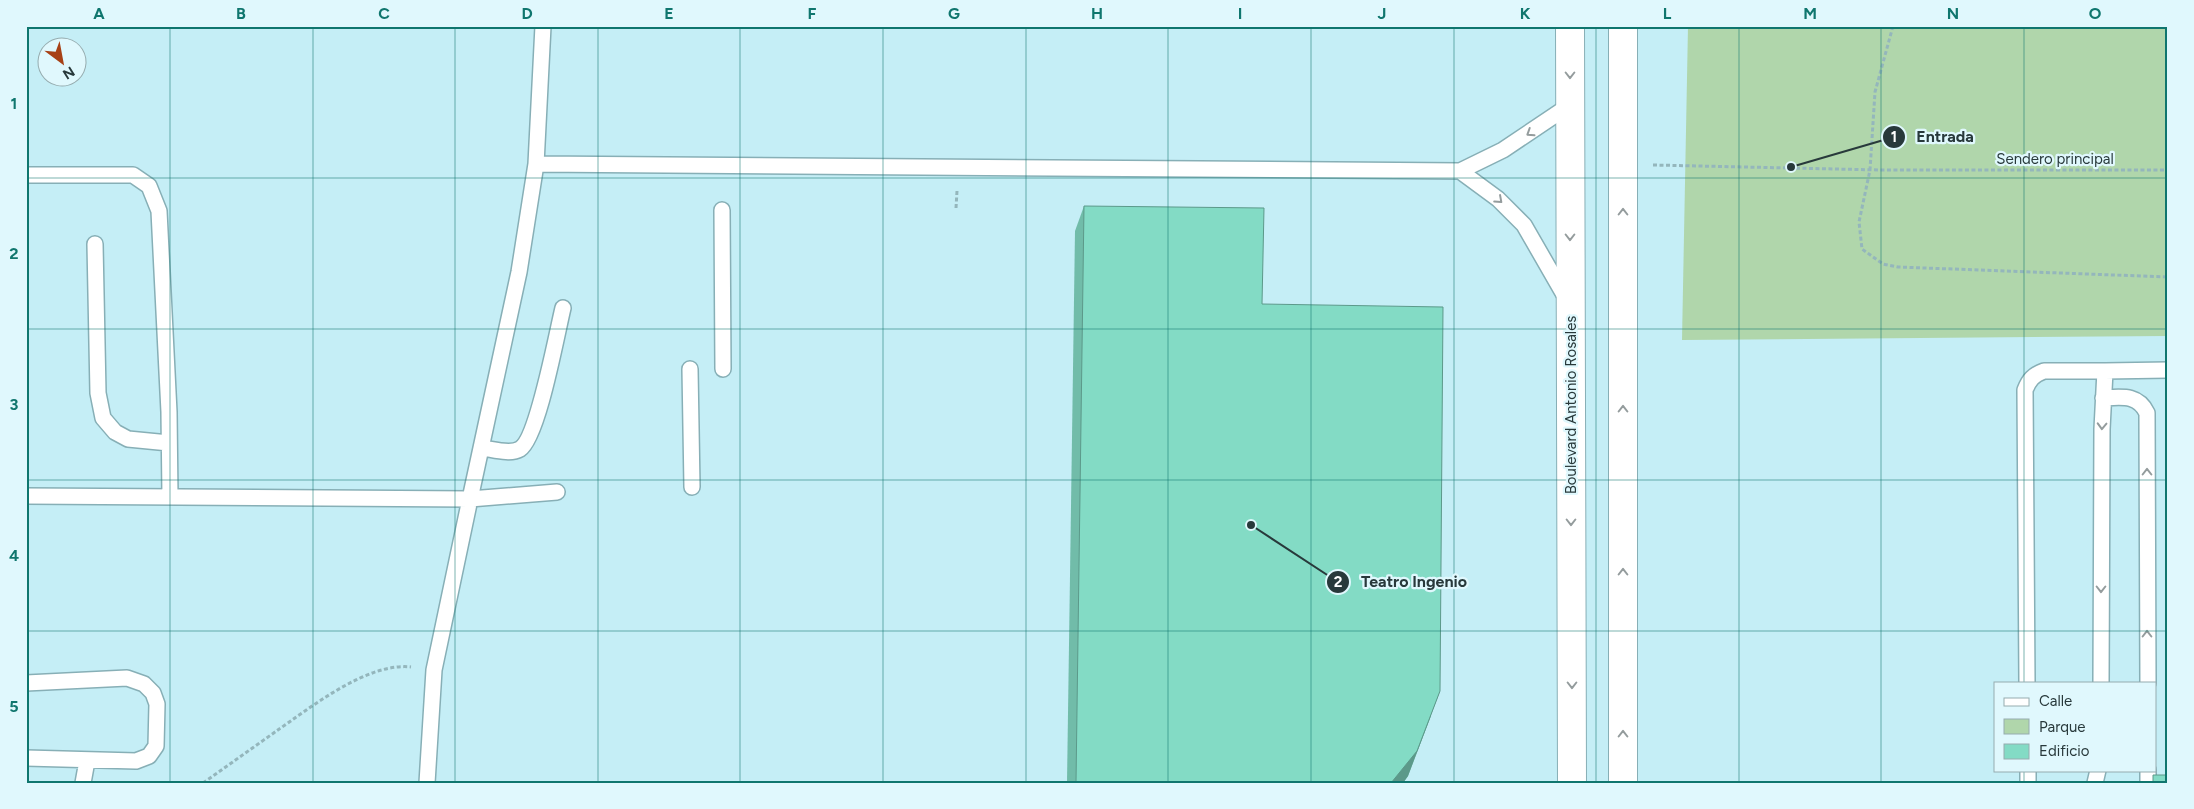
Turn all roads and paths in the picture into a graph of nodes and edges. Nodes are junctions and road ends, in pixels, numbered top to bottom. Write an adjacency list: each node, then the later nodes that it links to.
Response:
1 (543, 26): 6 (lane)
2 (1570, 26): 5 (main road, Boulevard Antonio Rosales, one-way to 5)
3 (1623, 26): 7 (main road)
4 (1892, 26): 8 (path)
5 (1570, 105): 10 (lane, one-way to 10); 15 (main road, Boulevard Antonio Rosales, one-way to 15)
6 (536, 164): 10 (lane); 23 (lane)
7 (1623, 164): 8 (path, Sendero principal); 40 (main road, one-way to 7)
8 (1870, 170): 9 (path, Sendero principal); 14 (path)
9 (2168, 170)
10 (1460, 171): 15 (lane, one-way to 15)
11 (26, 175): 22 (lane)
12 (722, 210): 18 (lane)
13 (95, 244): 22 (lane)
14 (2168, 277)
15 (1570, 306): 39 (main road, Boulevard Antonio Rosales, one-way to 39)
16 (562, 308): 23 (lane)
17 (690, 369): 24 (lane)
18 (723, 369)
19 (2168, 370): 20 (lane)
20 (2104, 371): 21 (lane); 30 (lane)
21 (2103, 398): 31 (lane, one-way to 31); 32 (lane, one-way to 21)
22 (169, 443): 27 (lane)
23 (482, 448): 28 (lane)
24 (692, 487)
25 (557, 492): 28 (lane)
26 (26, 496): 27 (lane)
27 (170, 497): 28 (lane)
28 (470, 499): 29 (lane)
29 (434, 670): 37 (path); 38 (lane)
30 (2027, 682)
31 (2101, 682)
32 (2148, 682)
33 (26, 683): 35 (lane)
34 (26, 758): 35 (lane)
35 (87, 761): 36 (lane)
36 (83, 783)
37 (203, 783)
38 (427, 783)
39 (1572, 783)
40 (1623, 783)

